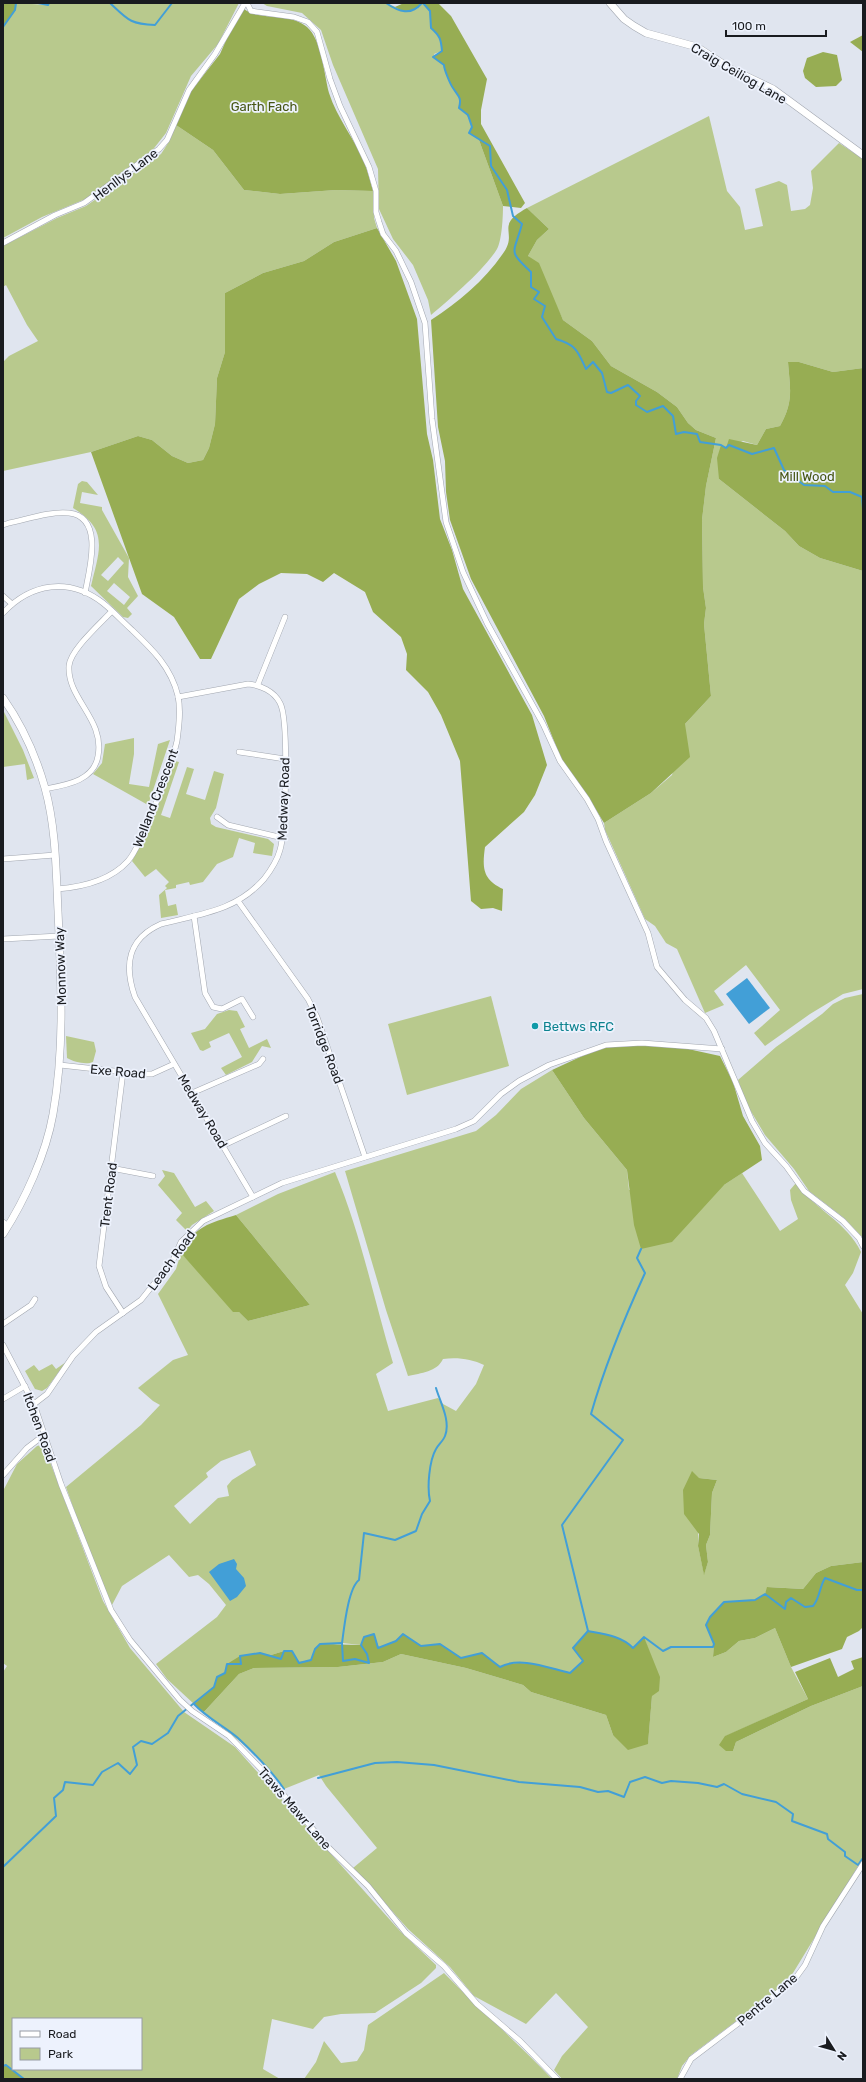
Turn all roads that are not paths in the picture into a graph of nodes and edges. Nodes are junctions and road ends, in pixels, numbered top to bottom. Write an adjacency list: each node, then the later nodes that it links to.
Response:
1 (246, 3): 4 (street, Henllys Lane); 28 (street)
2 (610, 3): 3 (street, Craig Ceiliog Lane)
3 (863, 155)
4 (3, 243)
5 (3, 525): 6 (street)
6 (85, 592): 8 (street, Welland Crescent); 9 (street, Welland Crescent)
7 (3, 596): 8 (street)
8 (12, 604): 10 (street, Welland Crescent)
9 (112, 611): 13 (street, Welland Crescent); 17 (street)
10 (3, 613)
11 (285, 617): 12 (street)
12 (258, 684): 13 (street); 16 (street, Medway Road)
13 (178, 697): 22 (street, Welland Crescent)
14 (3, 698): 17 (street, Monnow Way)
15 (239, 752): 16 (street)
16 (285, 759): 19 (street, Medway Road)
17 (45, 789): 20 (street, Monnow Way)
18 (217, 817): 19 (street)
19 (283, 838): 23 (street, Medway Road)
20 (55, 855): 21 (street); 22 (street, Monnow Way)
21 (3, 860)
22 (57, 889): 25 (street, Monnow Way)
23 (238, 901): 24 (street, Medway Road); 36 (street, Torridge Road)
24 (194, 916): 27 (street); 30 (street, Medway Road)
25 (59, 936): 26 (street); 31 (street, Monnow Way)
26 (3, 938)
27 (253, 1017)
28 (722, 1049): 36 (street, Leach Road); 42 (street)
29 (263, 1059): 33 (street)
30 (174, 1064): 32 (street, Exe Road); 33 (street, Medway Road)
31 (60, 1065): 32 (street, Exe Road); 40 (street, Monnow Way)
32 (123, 1072): 37 (street, Trent Road)
33 (192, 1093): 35 (street, Medway Road)
34 (286, 1116): 35 (street)
35 (224, 1145): 39 (street, Medway Road)
36 (365, 1156): 39 (street, Leach Road)
37 (111, 1168): 38 (street); 44 (street, Trent Road)
38 (153, 1176)
39 (253, 1196): 44 (street, Leach Road)
40 (6, 1224): 41 (street, Monnow Way)
41 (3, 1234)
42 (863, 1246)
43 (35, 1299): 45 (street)
44 (123, 1313): 49 (street, Leach Road)
45 (3, 1324)
46 (3, 1345): 47 (street, Itchen Road)
47 (25, 1386): 48 (street); 49 (street, Itchen Road)
48 (3, 1399)
49 (34, 1404): 50 (street, Itchen Road)
50 (44, 1435): 51 (street); 52 (street, Itchen Road)
51 (3, 1475)
52 (72, 1512): 54 (street, Traws Mawr Lane)
53 (863, 1864): 55 (street, Pentre Lane)
54 (557, 2079)
55 (680, 2079)

